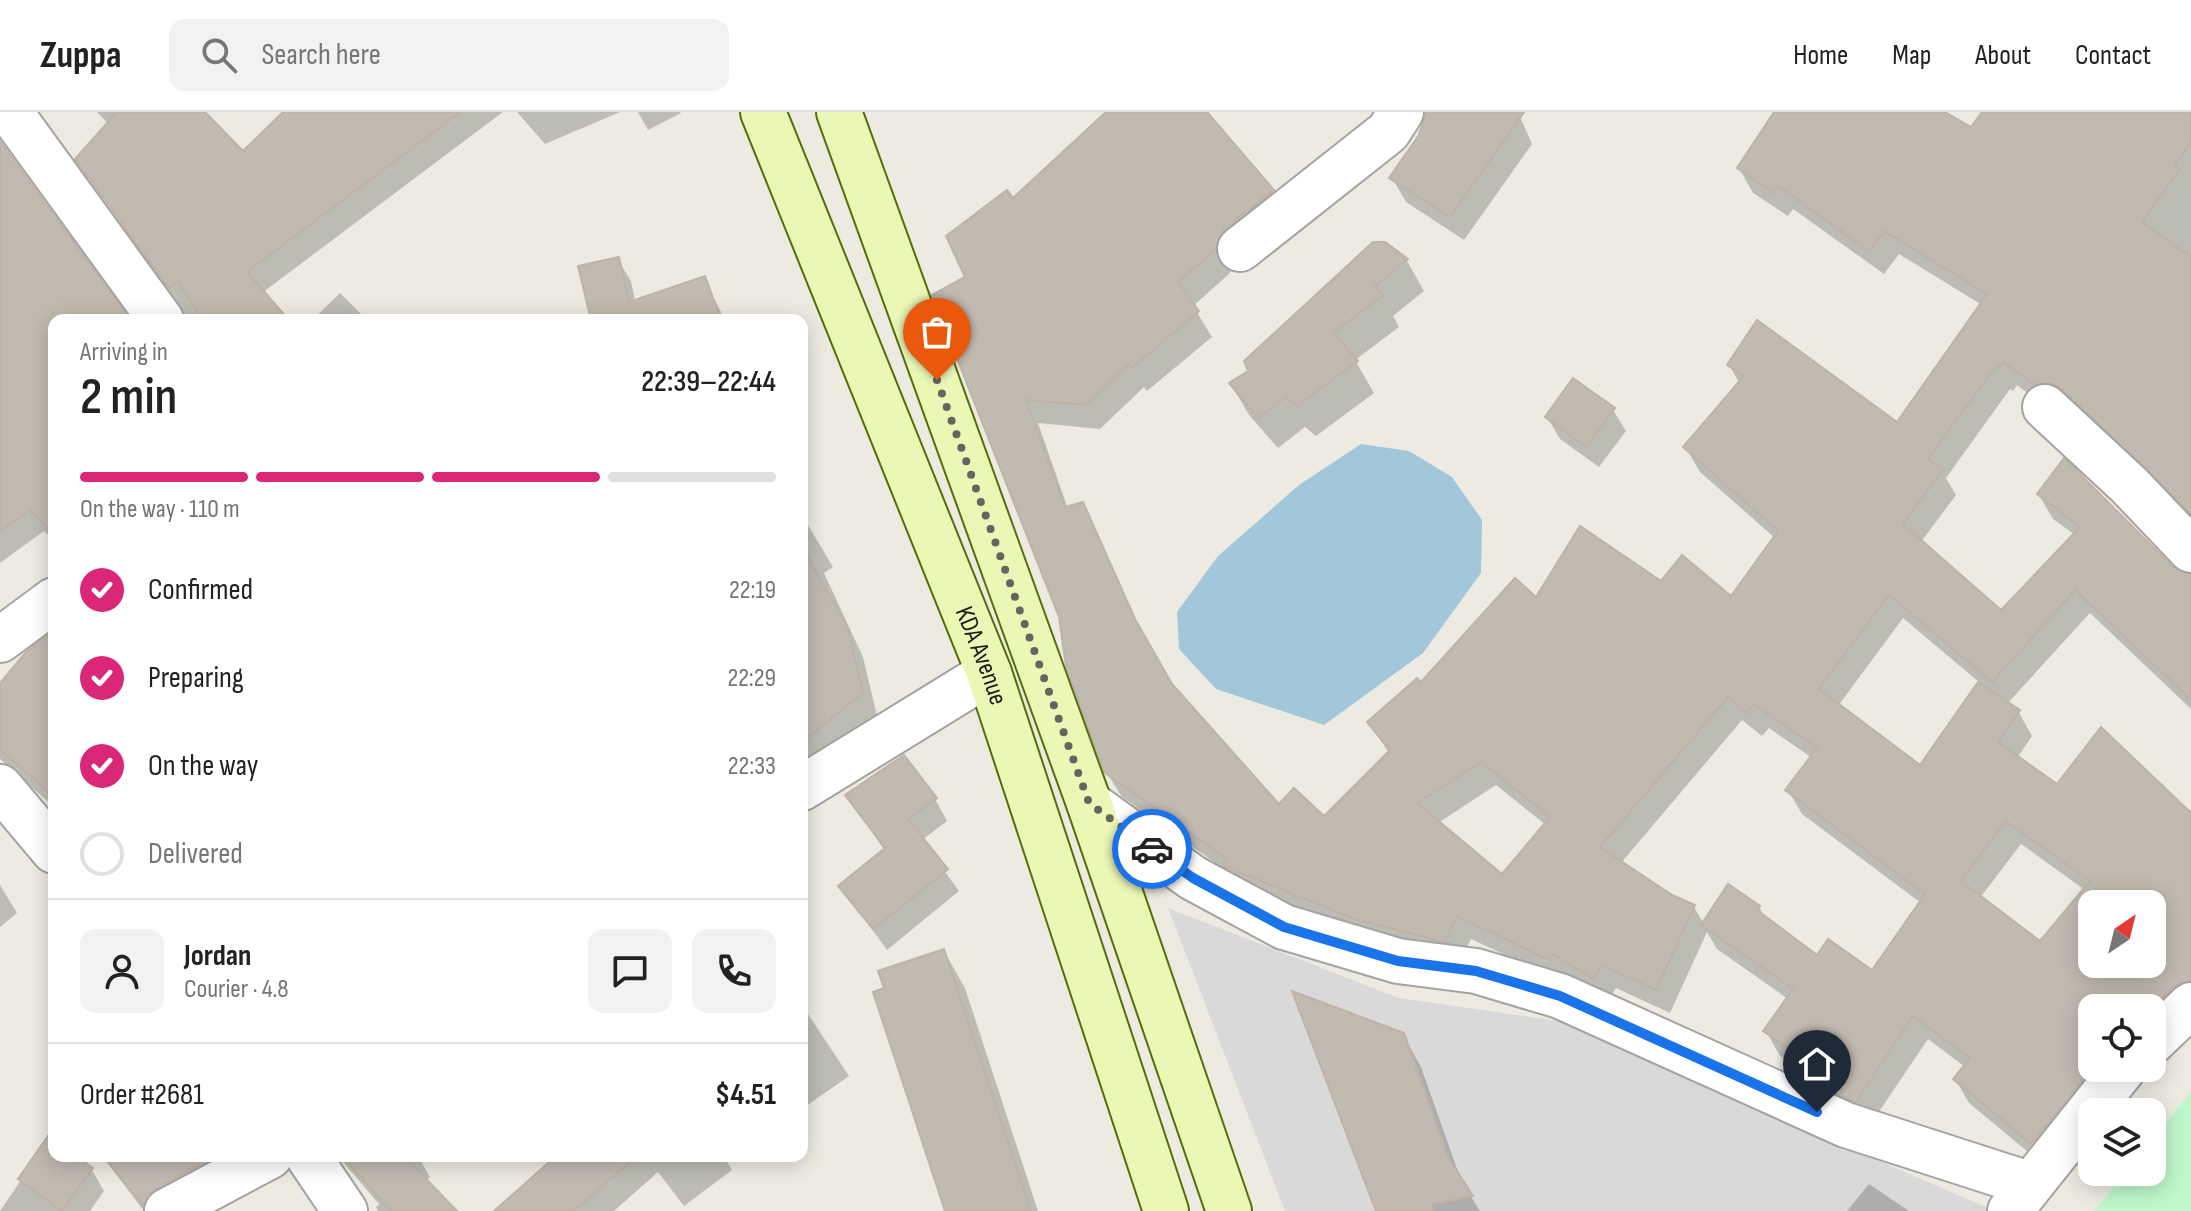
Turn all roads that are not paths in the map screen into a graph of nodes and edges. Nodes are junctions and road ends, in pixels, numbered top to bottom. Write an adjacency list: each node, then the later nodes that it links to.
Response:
1 (10, 112): 6 (street)
2 (763, 112): 11 (main road, KDA Avenue)
3 (839, 112): 14 (main road, KDA Avenue)
4 (1401, 112): 5 (street)
5 (1240, 249)
6 (157, 314)
7 (2045, 407): 8 (street)
8 (2191, 550)
9 (48, 604): 10 (street)
10 (0, 640)
11 (989, 673): 12 (street); 24 (main road, KDA Avenue)
12 (808, 784)
13 (0, 787): 15 (street)
14 (1089, 803): 21 (street); 25 (main road, KDA Avenue)
15 (48, 844)
16 (2191, 1005): 17 (street)
17 (2166, 1029)
18 (2113, 1082): 21 (street)
19 (259, 1162): 22 (street)
20 (312, 1162): 23 (street)
21 (2019, 1198)
22 (167, 1211)
23 (345, 1211)
24 (1166, 1211)
25 (1229, 1211)

